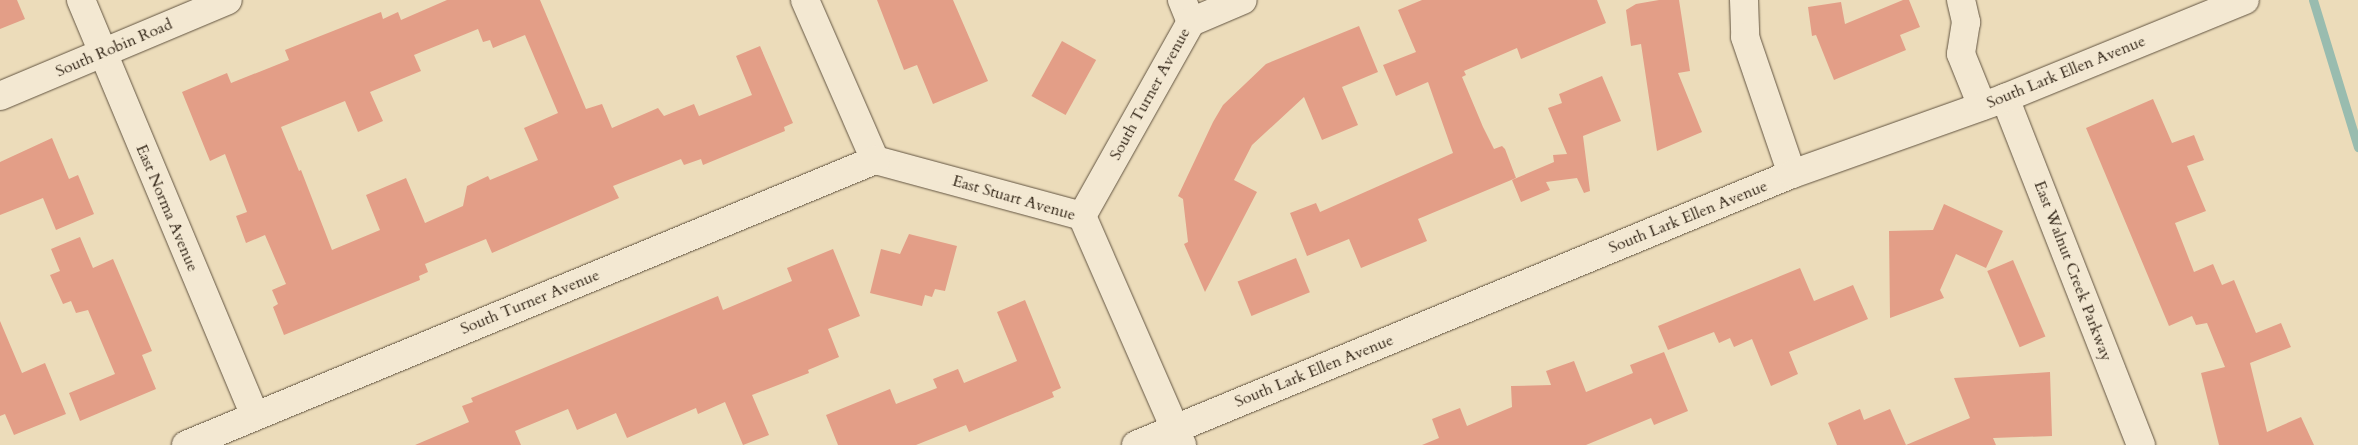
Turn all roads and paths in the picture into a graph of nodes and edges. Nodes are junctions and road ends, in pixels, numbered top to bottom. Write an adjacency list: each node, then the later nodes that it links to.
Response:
1 (81, 0): 9 (street, East Norma Avenue)
2 (228, 0): 9 (street, South Robin Road)
3 (805, 0): 12 (street)
4 (1244, 0): 8 (street, South Turner Avenue)
5 (1744, 0): 13 (street)
6 (1961, 0): 11 (street, East Walnut Creek Parkway)
7 (2245, 0): 11 (street, South Lark Ellen Avenue)
8 (1187, 11): 14 (street, South Turner Avenue)
9 (102, 53): 10 (street, South Robin Road); 15 (street, East Norma Avenue)
10 (0, 96)
11 (1994, 102): 13 (street, South Lark Ellen Avenue); 19 (street, East Walnut Creek Parkway)
12 (875, 160): 14 (street, East Stuart Avenue); 15 (street, South Turner Avenue)
13 (1792, 174): 16 (street, South Lark Ellen Avenue)
14 (1082, 216): 16 (street, East Stuart Avenue)
15 (255, 416): 17 (street, South Turner Avenue)
16 (1179, 437): 18 (street, South Lark Ellen Avenue)
17 (186, 445)
18 (1136, 445)
19 (2141, 445)

